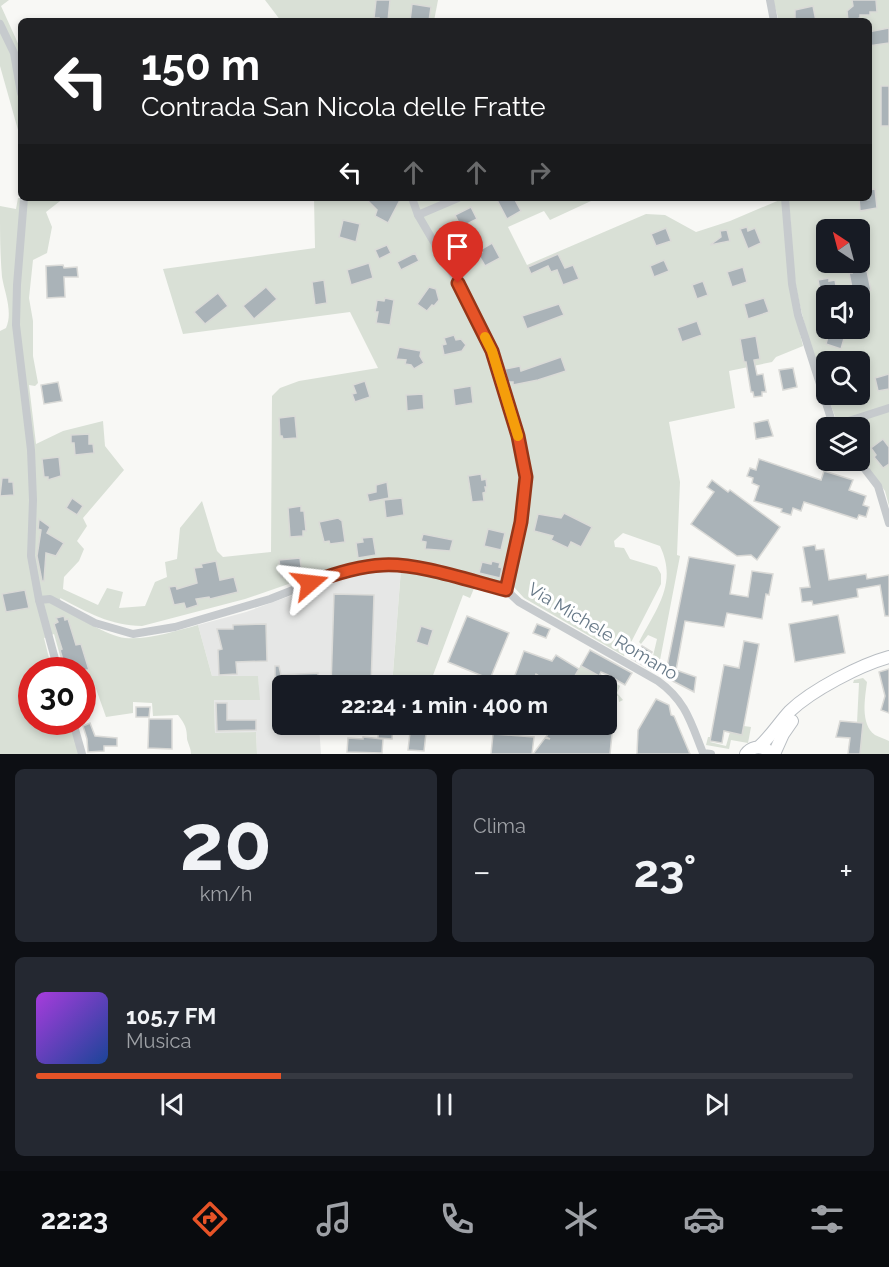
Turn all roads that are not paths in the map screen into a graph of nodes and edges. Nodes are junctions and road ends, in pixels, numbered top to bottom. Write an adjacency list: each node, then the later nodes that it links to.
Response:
1 (770, 0): 2 (street)
2 (773, 18)
3 (0, 24): 4 (street)
4 (18, 76)
5 (24, 201): 16 (street)
6 (412, 201): 9 (street)
7 (450, 201): 9 (street)
8 (785, 201): 11 (street)
9 (418, 214): 15 (street)
10 (889, 408): 12 (street)
11 (830, 417)
12 (862, 417)
13 (866, 471): 14 (street)
14 (889, 523)
15 (506, 590): 16 (street, Via Michele Romano); 23 (street, Via Michele Romano)
16 (39, 600): 17 (street)
17 (54, 657)
18 (889, 657): 19 (main road)
19 (831, 684): 21 (main road); 25 (main road)
20 (77, 735): 22 (street)
21 (759, 747): 24 (main road); 25 (main road)
22 (82, 754)
23 (706, 754)
24 (746, 754)
25 (773, 754)

